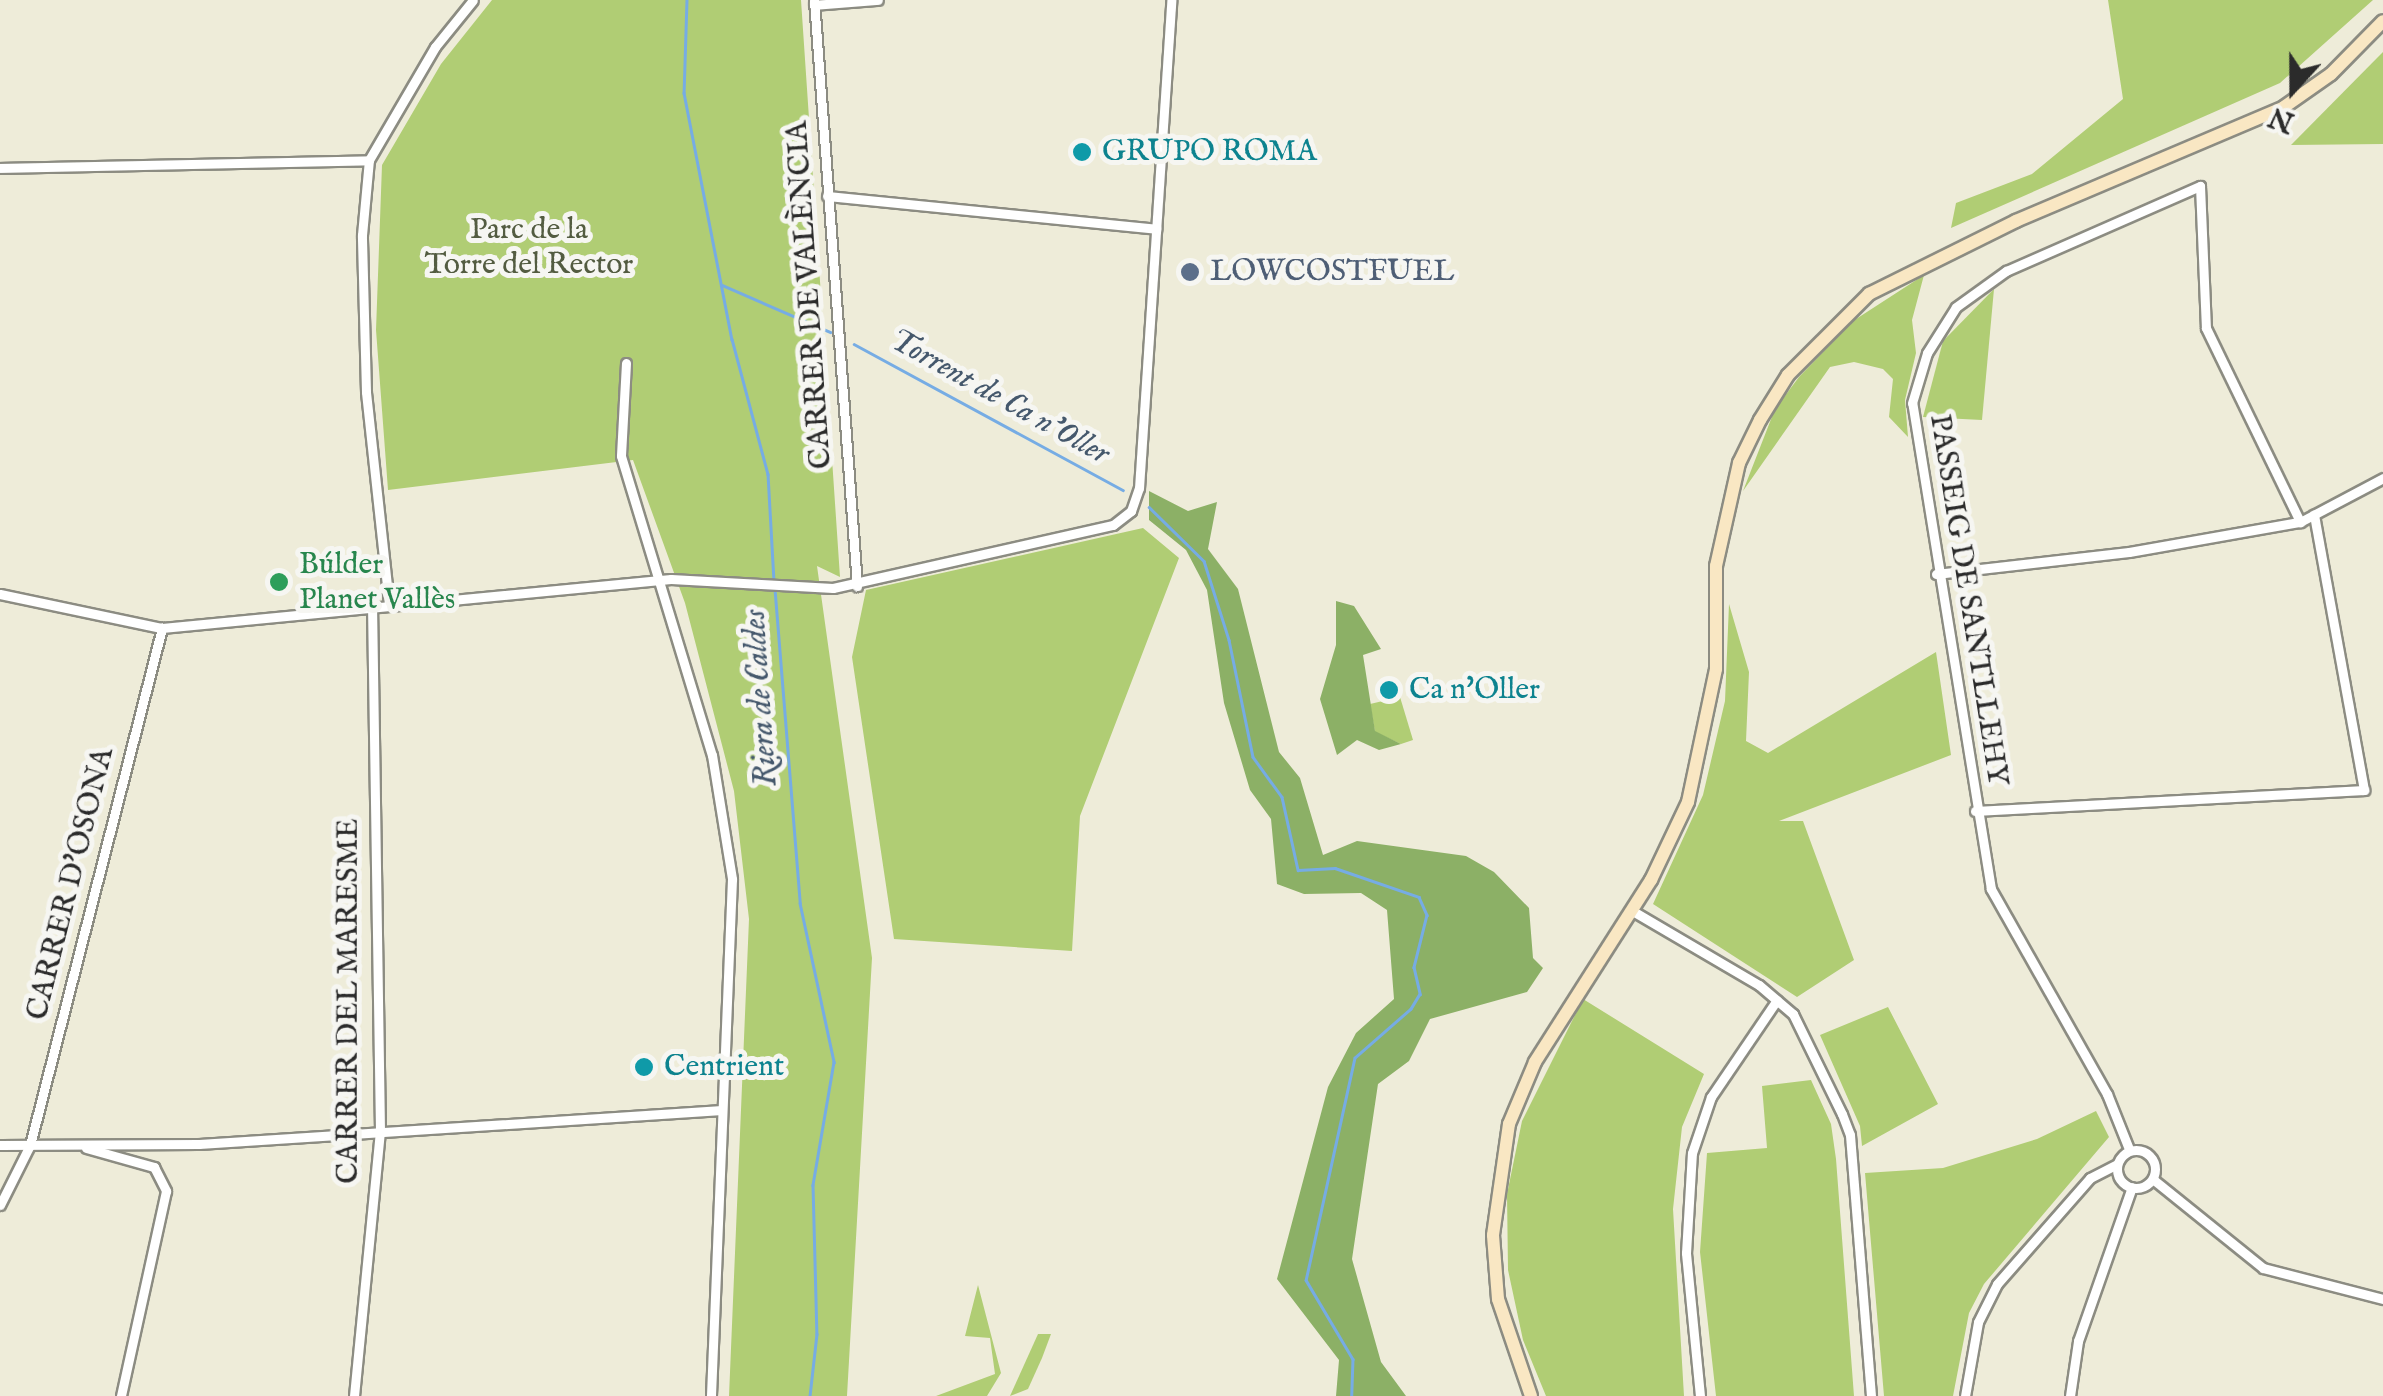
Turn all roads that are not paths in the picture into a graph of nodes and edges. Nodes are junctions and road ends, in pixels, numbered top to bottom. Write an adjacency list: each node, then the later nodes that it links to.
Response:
1 (473, 0): 6 (street)
2 (878, 0): 4 (street)
3 (1171, 0): 9 (street)
4 (814, 3): 8 (street, CARRER DE VALÈNCIA)
5 (2383, 21): 22 (main road)
6 (369, 160): 7 (street); 18 (street)
7 (0, 168)
8 (827, 196): 9 (street); 16 (street, CARRER DE VALÈNCIA)
9 (1156, 229): 16 (street)
10 (626, 362): 15 (street)
11 (2383, 478): 12 (street)
12 (2314, 514): 13 (street); 21 (street)
13 (2300, 522): 14 (street); 14 (street, PASSEIG DE SANTLLEHY)
14 (1936, 574): 21 (street, PASSEIG DE SANTLLEHY)
15 (662, 580): 16 (street); 18 (street); 24 (street)
16 (857, 586)
17 (0, 594): 20 (street)
18 (389, 604): 19 (street)
19 (372, 606): 20 (street); 25 (street, CARRER DEL MARESME)
20 (162, 628): 28 (street, CARRER D'OSONA)
21 (1975, 812): 29 (street, PASSEIG DE SANTLLEHY)
22 (1632, 910): 23 (street); 38 (main road)
23 (1777, 1000): 39 (street); 40 (street)
24 (722, 1110): 25 (street); 37 (street)
25 (380, 1131): 26 (street); 36 (street, CARRER DEL MARESME)
26 (73, 1144): 28 (street); 35 (street)
27 (0, 1145): 28 (street)
28 (30, 1146): 33 (street, CARRER D'OSONA)
29 (2129, 1148): 30 (street); 31 (street)
30 (2116, 1166): 32 (street); 41 (street)
31 (2154, 1180): 32 (street); 34 (street)
32 (2132, 1187): 42 (street)
33 (0, 1205)
34 (2383, 1299)
35 (120, 1396)
36 (354, 1396)
37 (711, 1396)
38 (1530, 1396)
39 (1700, 1396)
40 (1870, 1396)
41 (1965, 1396)
42 (2070, 1396)

